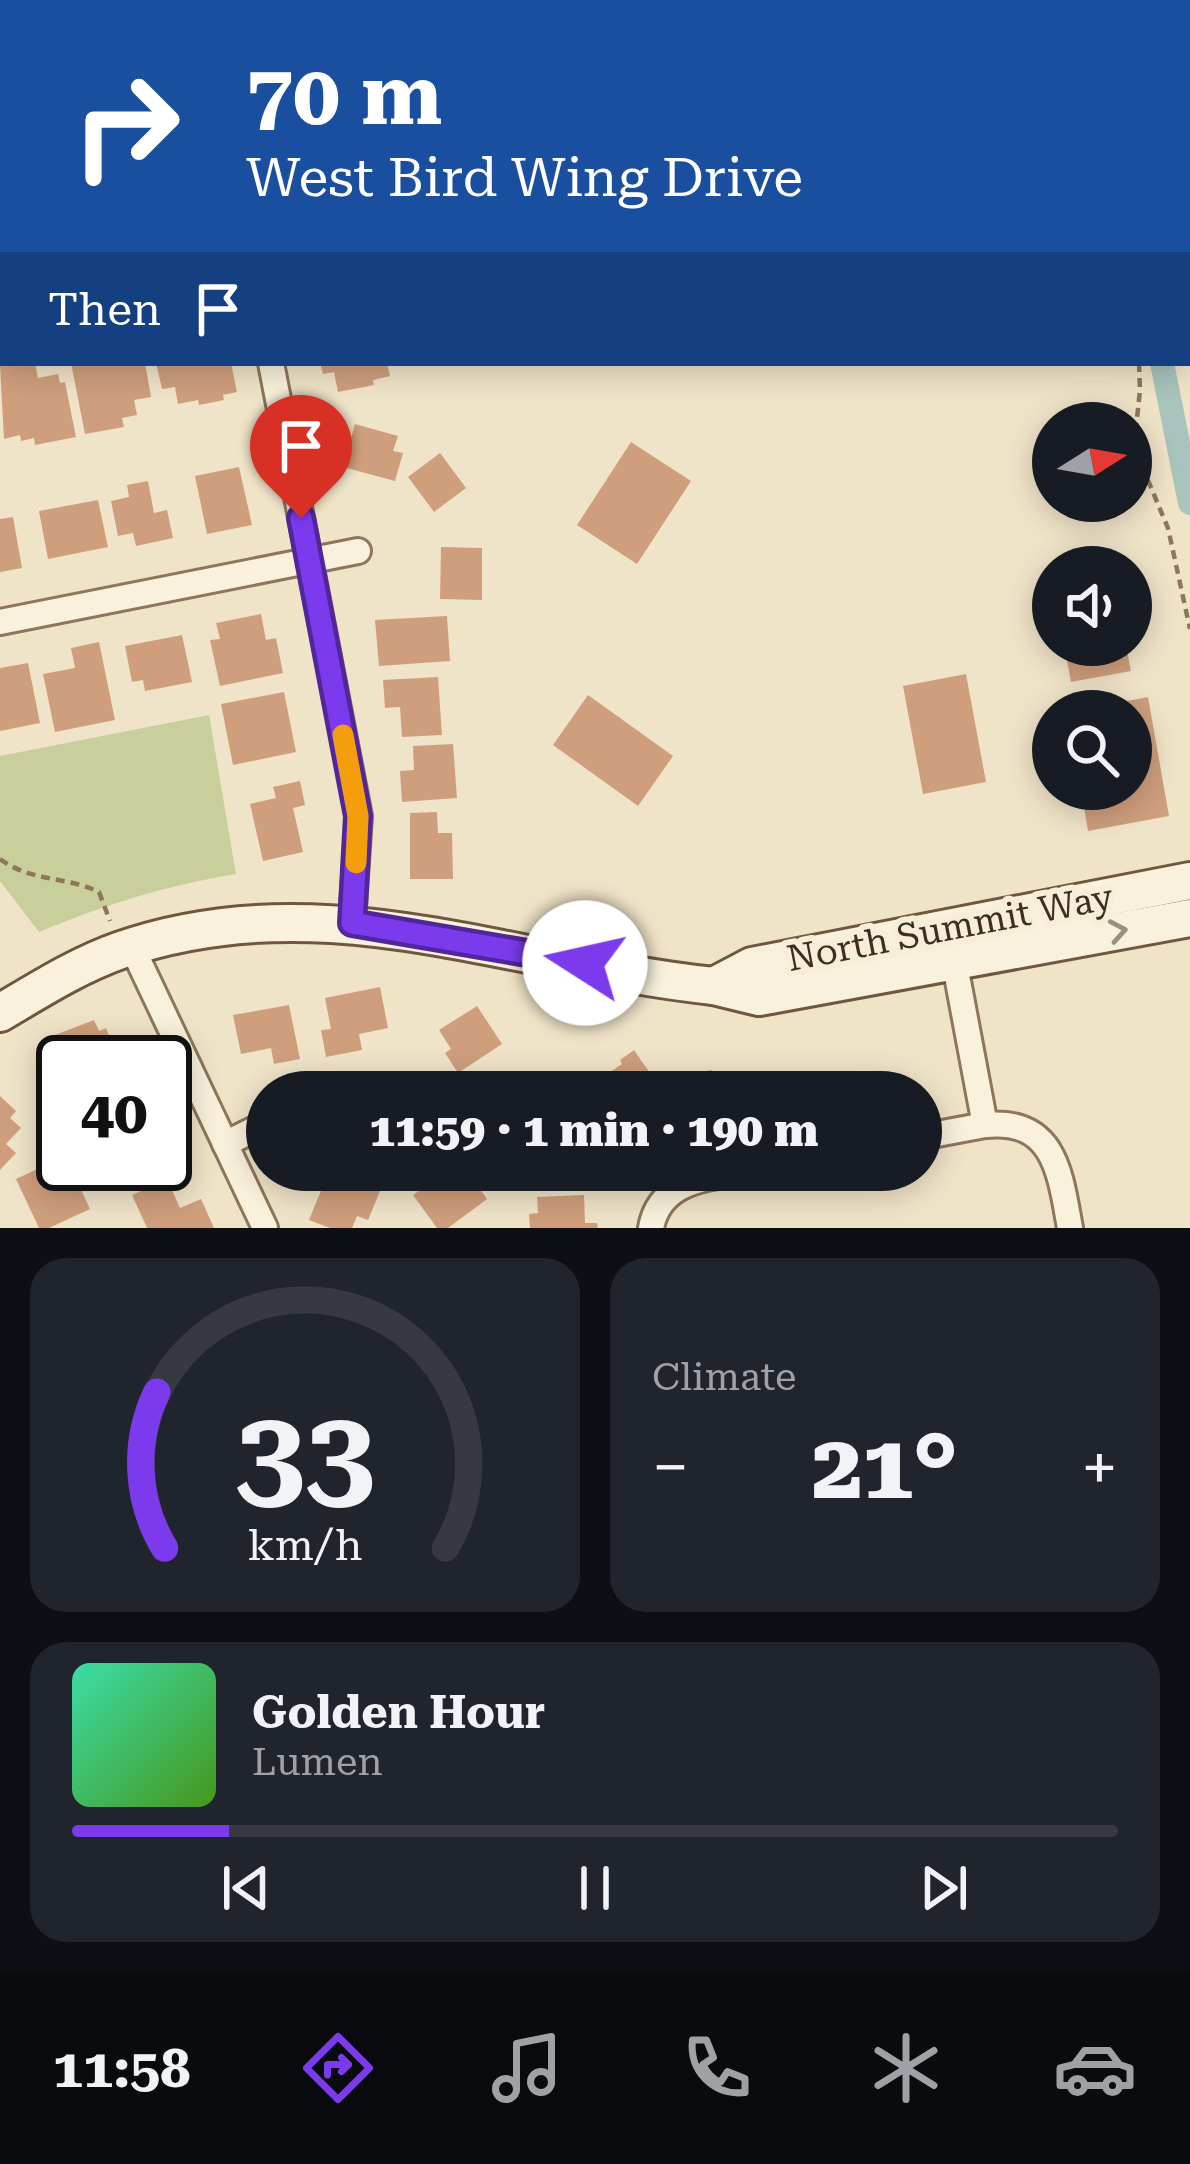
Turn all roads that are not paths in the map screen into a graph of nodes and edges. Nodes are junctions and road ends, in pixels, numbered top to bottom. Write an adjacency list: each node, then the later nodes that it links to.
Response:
1 (272, 366): 3 (street)
2 (358, 551): 3 (street)
3 (309, 561): 4 (street); 7 (street)
4 (0, 622)
5 (1190, 881): 8 (street, North Summit Way)
6 (1190, 918): 8 (street, North Summit Way, one-way to 6)
7 (352, 923): 8 (street, North Summit Way); 9 (street, North Summit Way)
8 (951, 945): 11 (street)
9 (125, 949): 10 (street, North Summit Way); 14 (street)
10 (0, 1013)
11 (985, 1125): 12 (street); 18 (street)
12 (942, 1133)
13 (246, 1134): 14 (street)
14 (225, 1144): 17 (street)
15 (672, 1191): 16 (street)
16 (652, 1220)
17 (265, 1228)
18 (1070, 1228)

